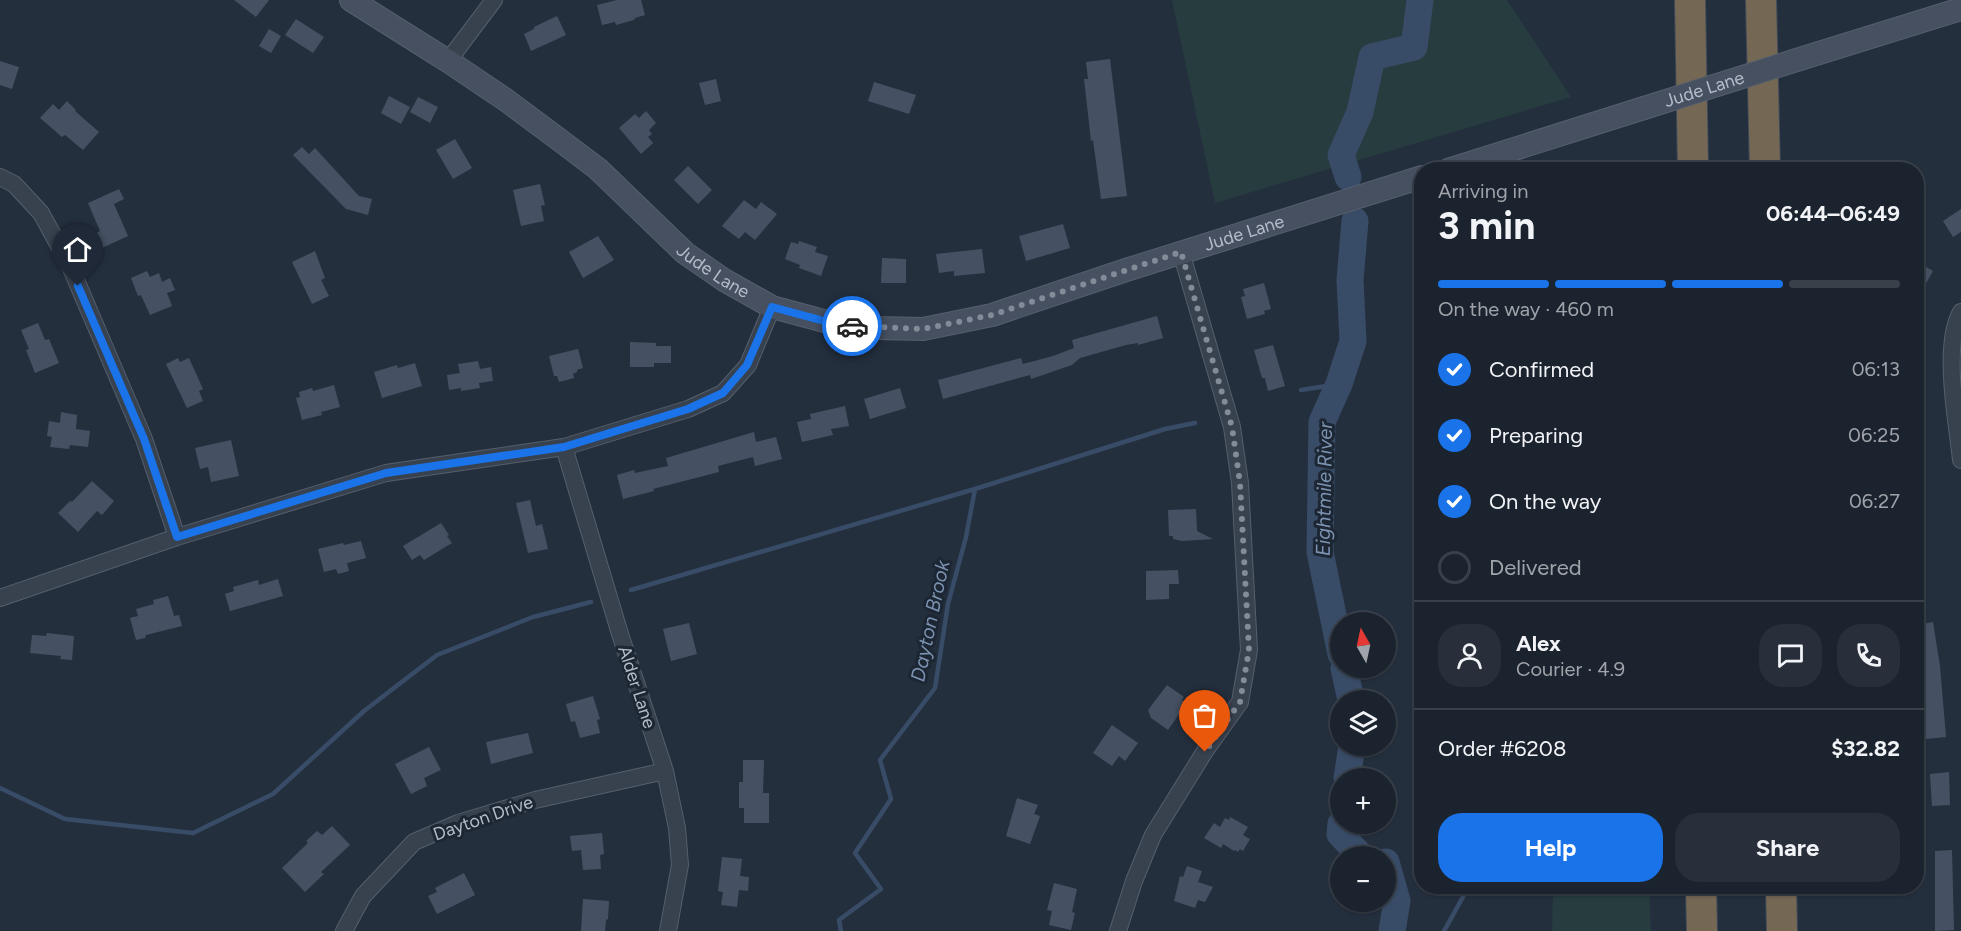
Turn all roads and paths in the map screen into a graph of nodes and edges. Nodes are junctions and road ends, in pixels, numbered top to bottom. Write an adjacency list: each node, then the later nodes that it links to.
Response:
1 (351, 0): 6 (street, Jude Lane)
2 (494, 0): 6 (street)
3 (1690, 0): 8 (highway)
4 (1761, 0): 9 (highway)
5 (1961, 9): 7 (street, Jude Lane, bridge)
6 (448, 61): 13 (street, Jude Lane)
7 (1473, 162)
8 (1692, 162)
9 (1765, 162)
10 (0, 177): 17 (street)
11 (1414, 179): 12 (street, Jude Lane)
12 (1181, 252): 13 (street, Jude Lane); 24 (street)
13 (772, 307): 15 (street)
14 (1961, 312): 16 (street)
15 (564, 447): 17 (street); 19 (street, Alder Lane)
16 (1961, 460)
17 (177, 537): 18 (street)
18 (0, 598)
19 (664, 771): 22 (street, Dayton Drive); 23 (street, Alder Lane)
20 (1701, 894): 25 (highway)
21 (1781, 894): 26 (highway)
22 (344, 931)
23 (668, 931)
24 (1118, 931)
25 (1702, 931)
26 (1782, 931)

